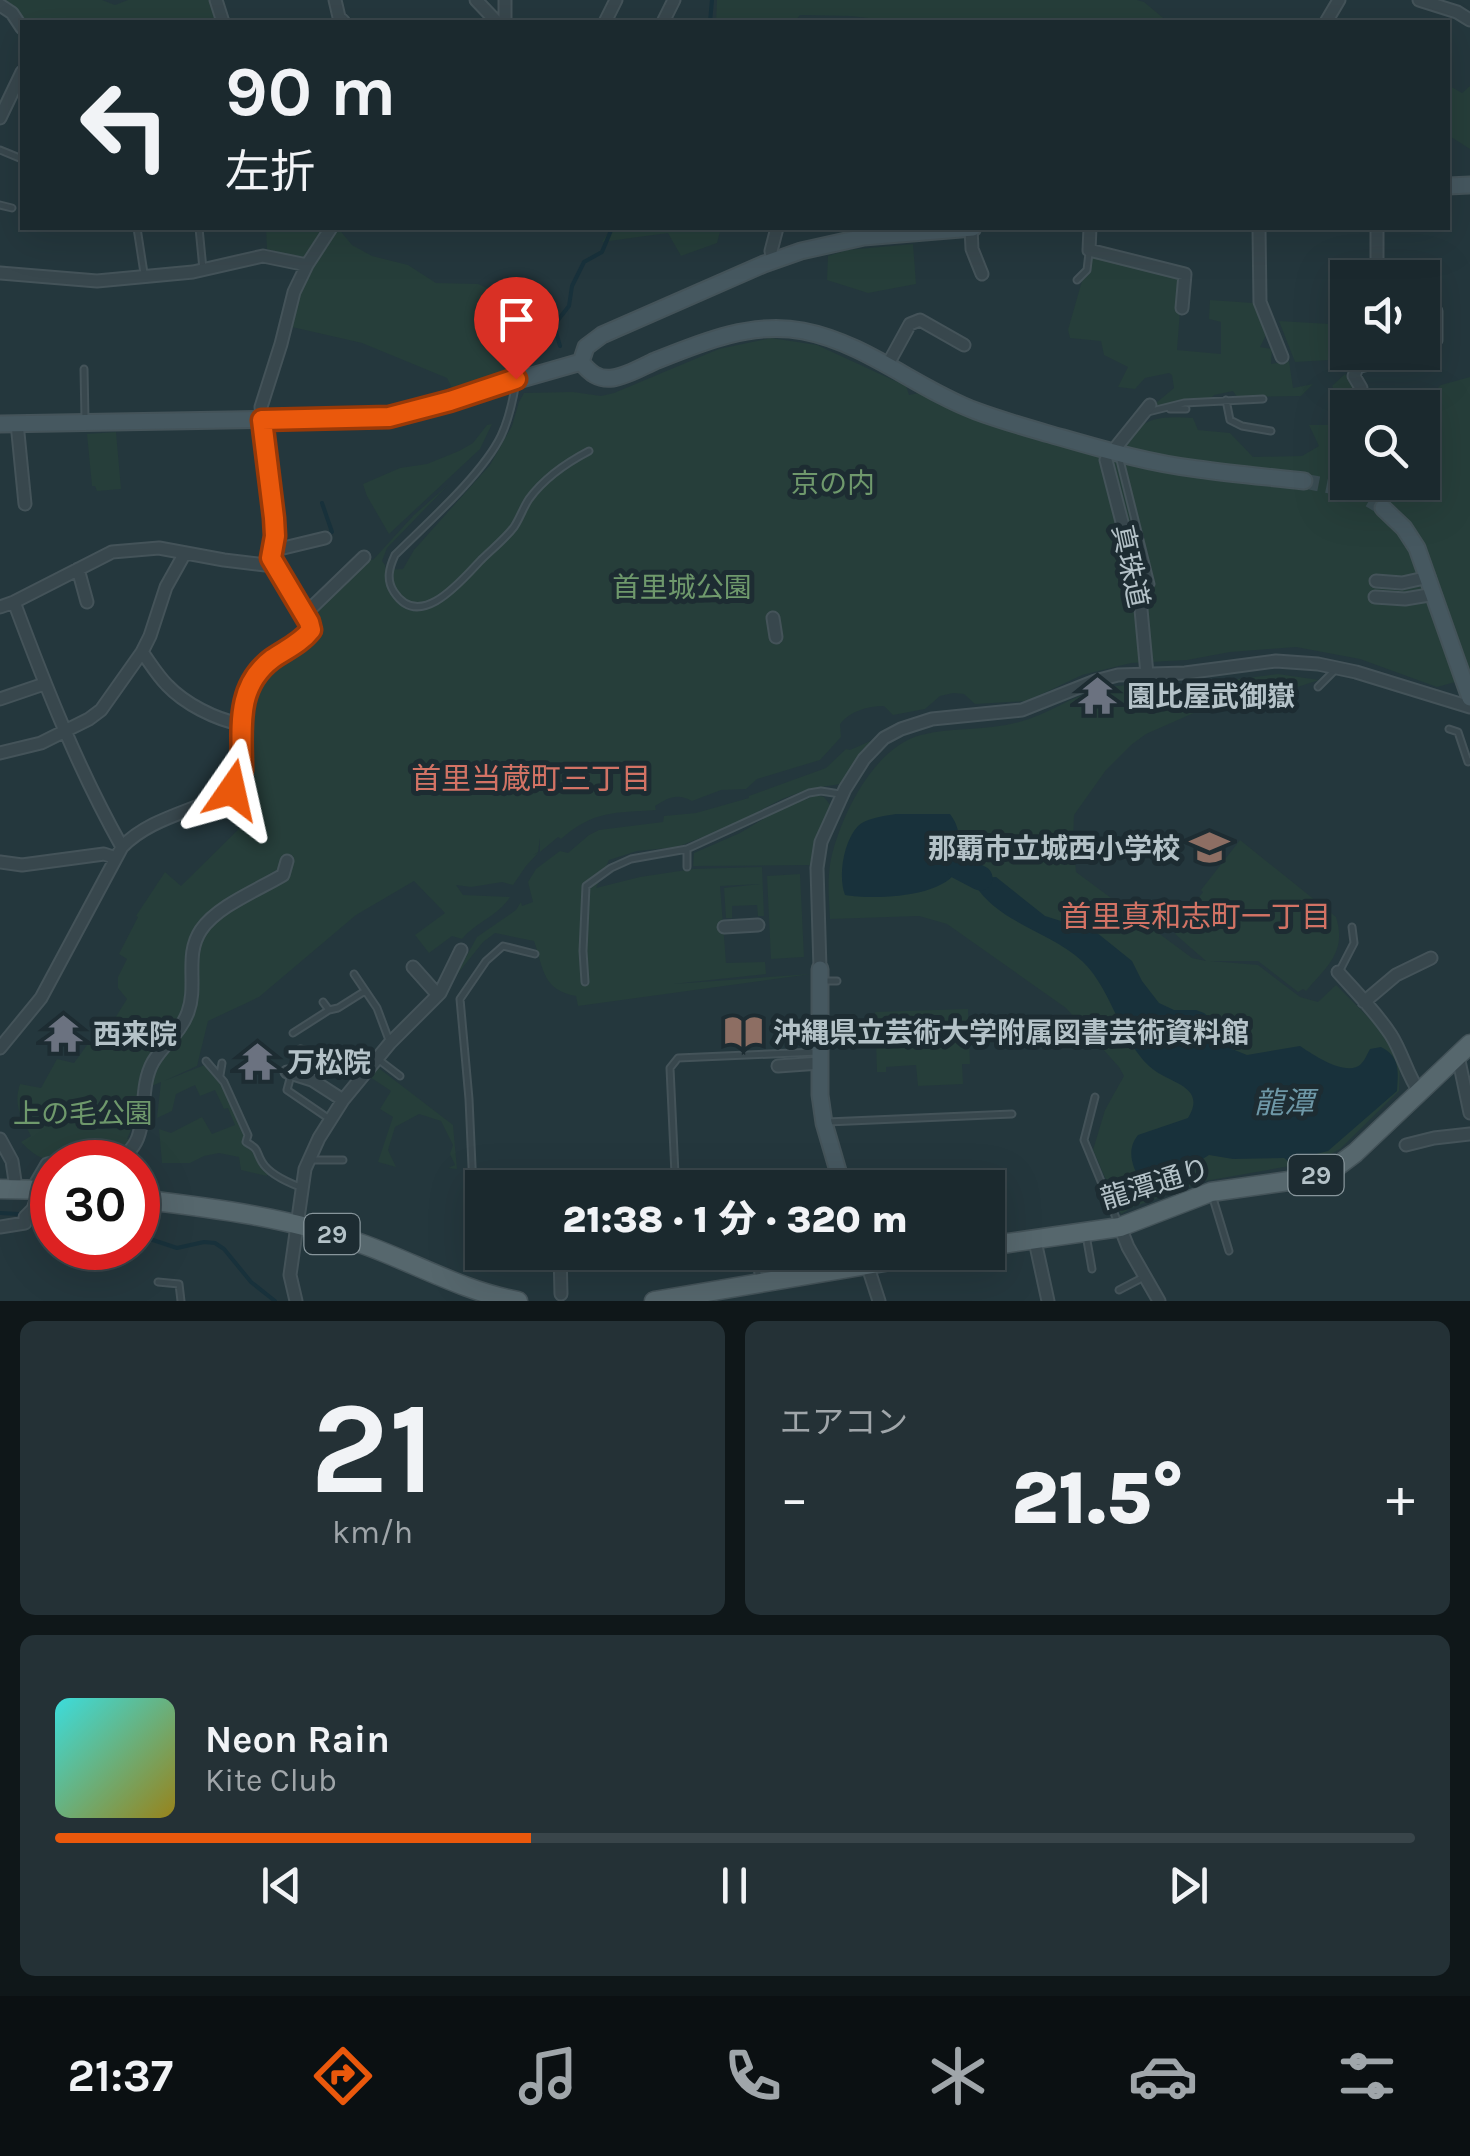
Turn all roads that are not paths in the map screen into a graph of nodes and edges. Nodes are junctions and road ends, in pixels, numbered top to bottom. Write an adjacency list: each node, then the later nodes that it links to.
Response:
1 (476, 0): 4 (street)
2 (1419, 0): 5 (street)
3 (0, 5): 6 (street)
4 (494, 20)
5 (1470, 20)
6 (20, 24)
7 (20, 76): 8 (street)
8 (0, 118)
9 (0, 205): 10 (lane)
10 (12, 208)
11 (137, 230): 27 (lane)
12 (199, 230): 24 (lane)
13 (331, 230): 23 (street)
14 (776, 230): 21 (street)
15 (950, 230): 21 (street)
16 (972, 230): 26 (street)
17 (1090, 230): 20 (street)
18 (1259, 230): 31 (street)
19 (1377, 230): 22 (street)
20 (1090, 250): 28 (lane); 29 (street)
21 (773, 260): 32 (street)
22 (1377, 260)
23 (307, 265): 24 (street); 42 (street)
24 (203, 269): 27 (street)
25 (0, 273): 27 (street)
26 (982, 274)
27 (144, 276)
28 (1077, 280)
29 (1182, 308)
30 (964, 345): 33 (street)
31 (1282, 358)
32 (581, 362): 33 (street); 36 (street)
33 (887, 366): 47 (street)
34 (84, 369): 43 (lane)
35 (1355, 370): 37 (street)
36 (516, 379): 42 (street); 46 (lane)
37 (1361, 388)
38 (1262, 399): 39 (lane)
39 (1226, 400): 40 (lane); 45 (lane)
40 (1147, 407): 41 (lane); 47 (street)
41 (1186, 408)
42 (262, 420): 43 (street); 52 (street)
43 (85, 422): 44 (street)
44 (8, 424): 49 (street)
45 (1271, 430)
46 (589, 451)
47 (1114, 453): 48 (street); 60 (lane); 72 (street, 真珠道)
48 (1304, 481)
49 (25, 504)
50 (1384, 508): 57 (street)
51 (325, 538): 52 (street)
52 (271, 551): 55 (street)
53 (184, 553): 55 (street); 56 (street); 70 (street)
54 (364, 556): 67 (street)
55 (274, 566): 67 (street)
56 (78, 568): 64 (street); 65 (street)
57 (1429, 577): 59 (street); 62 (street)
58 (712, 581): 61 (street)
59 (1376, 581)
60 (1151, 584)
61 (687, 592)
62 (1435, 594): 63 (street); 75 (street)
63 (1375, 597)
64 (14, 602): 66 (street); 73 (street)
65 (88, 602)
66 (0, 606)
67 (304, 615): 78 (street)
68 (773, 618): 69 (street)
69 (776, 637)
70 (142, 652): 78 (street); 80 (street)
71 (1337, 668): 72 (street); 74 (lane); 77 (street)
72 (1148, 674): 83 (street)
73 (44, 684): 76 (street); 80 (street)
74 (1318, 686)
75 (1470, 698)
76 (0, 699)
77 (1470, 707)
78 (240, 724): 85 (street)
79 (1449, 729): 82 (lane)
80 (65, 731): 81 (street); 85 (street)
81 (0, 753)
82 (1470, 762)
83 (843, 794): 84 (lane); 98 (street)
84 (687, 849): 88 (lane); 100 (lane)
85 (119, 852): 87 (street); 108 (street)
86 (287, 861): 130 (street)
87 (0, 862)
88 (687, 867)
89 (758, 924): 90 (street)
90 (729, 927)
91 (1352, 927): 96 (lane)
92 (461, 950): 102 (street)
93 (535, 954): 134 (lane)
94 (1431, 958): 104 (street)
95 (413, 966): 102 (street)
96 (1338, 972): 104 (street)
97 (354, 974): 101 (lane)
98 (820, 975): 99 (lane); 111 (street)
99 (837, 981)
100 (585, 982)
101 (365, 991): 105 (lane); 107 (lane)
102 (439, 994): 107 (street)
103 (324, 1002): 105 (lane)
104 (1364, 1002): 121 (street)
105 (330, 1010): 106 (lane)
106 (294, 1033)
107 (390, 1042): 112 (street)
108 (0, 1048)
109 (1464, 1050): 121 (main road, 龍潭通り / 29); 124 (street)
110 (330, 1052): 113 (lane)
111 (820, 1057): 117 (street); 127 (street); 135 (lane)
112 (377, 1058): 120 (lane); 123 (street)
113 (295, 1060): 116 (lane); 118 (lane)
114 (206, 1061): 119 (lane)
115 (222, 1063): 119 (lane)
116 (329, 1066)
117 (778, 1066)
118 (289, 1073): 123 (street); 126 (lane)
119 (220, 1075): 137 (lane)
120 (400, 1076)
121 (1420, 1093): 139 (main road, 龍潭通り / 29)
122 (1095, 1097): 142 (lane)
123 (343, 1100): 126 (street)
124 (1470, 1112)
125 (1012, 1114): 127 (lane)
126 (330, 1120): 132 (street)
127 (824, 1123): 136 (street)
128 (1470, 1134): 131 (street)
129 (0, 1138): 138 (street)
130 (137, 1140)
131 (1406, 1145)
132 (308, 1160): 133 (lane); 137 (street)
133 (343, 1160)
134 (472, 1170)
135 (675, 1170)
136 (838, 1170)
137 (302, 1188): 141 (street)
138 (28, 1189): 143 (street)
139 (1211, 1192): 142 (main road, 龍潭通り / 29); 147 (lane)
140 (160, 1202): 141 (main road, 29)
141 (297, 1226): 160 (street); 161 (main road, 29)
142 (1120, 1227): 144 (main road, 龍潭通り / 29); 153 (street)
143 (0, 1228)
144 (1086, 1232): 145 (main road, 龍潭通り / 29); 148 (lane)
145 (1035, 1241): 146 (main road, 龍潭通り / 29); 164 (street)
146 (1005, 1244)
147 (1229, 1251)
148 (1092, 1268)
149 (560, 1270): 157 (street)
150 (757, 1270): 155 (lane)
151 (812, 1270): 155 (main road)
152 (870, 1270): 163 (street)
153 (1145, 1277): 156 (lane); 165 (street)
154 (158, 1282): 159 (lane)
155 (759, 1282): 158 (main road)
156 (1119, 1290)
157 (561, 1294)
158 (696, 1297): 162 (main road)
159 (181, 1301)
160 (296, 1301)
161 (518, 1301)
162 (654, 1301)
163 (879, 1301)
164 (1048, 1301)
165 (1159, 1301)

